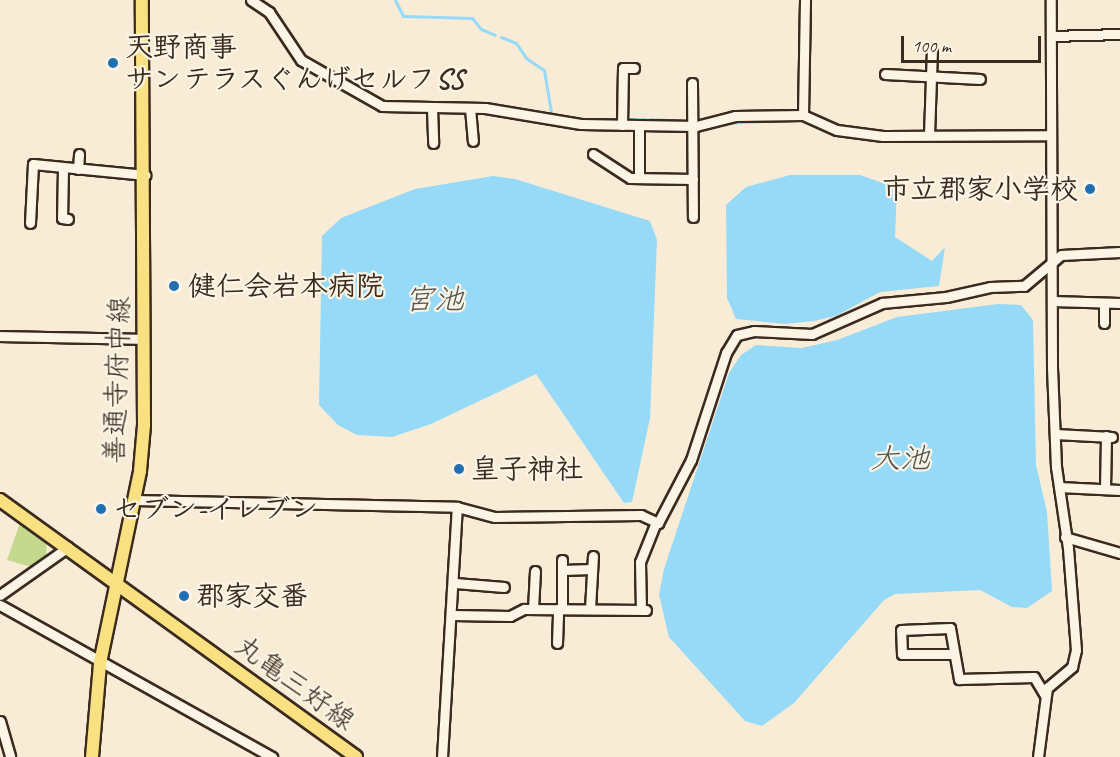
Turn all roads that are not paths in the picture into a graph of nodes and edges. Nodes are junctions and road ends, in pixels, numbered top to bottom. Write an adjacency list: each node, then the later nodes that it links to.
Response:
1 (142, 0): 27 (main road, 善通寺府中線)
2 (251, 0): 13 (street)
3 (805, 0): 15 (street)
4 (1051, 0): 6 (street)
5 (1120, 34): 6 (street)
6 (1052, 36): 20 (street)
7 (932, 50): 10 (street)
8 (634, 68): 16 (street)
9 (885, 74): 10 (street)
10 (931, 76): 11 (street); 19 (street)
11 (980, 79)
12 (692, 83): 18 (street)
13 (432, 108): 14 (street); 22 (street)
14 (470, 108): 16 (street); 21 (street)
15 (803, 116): 18 (street); 19 (street)
16 (622, 126): 17 (street)
17 (639, 126): 18 (street); 28 (street)
18 (694, 126): 29 (street)
19 (929, 135): 20 (street)
20 (1050, 135): 34 (street)
21 (473, 141)
22 (433, 143)
23 (79, 154): 26 (street)
24 (593, 154): 28 (street)
25 (63, 168): 26 (street); 31 (street); 32 (street)
26 (78, 169): 27 (street)
27 (145, 175): 40 (main road, 善通寺府中線)
28 (639, 178): 29 (street)
29 (693, 179): 30 (street)
30 (693, 217)
31 (68, 219)
32 (30, 223)
33 (1120, 252): 34 (street)
34 (1050, 264): 35 (street); 48 (street)
35 (1052, 301): 36 (street); 41 (street)
36 (1104, 303): 37 (street); 38 (street)
37 (1120, 303)
38 (1104, 323)
39 (0, 336): 40 (street)
40 (144, 339): 46 (main road, 善通寺府中線)
41 (1055, 434): 42 (street); 43 (street)
42 (1059, 487): 43 (street); 49 (street)
43 (1105, 489): 44 (street)
44 (1120, 490)
45 (0, 500): 50 (main road, 丸亀三好線)
46 (134, 500): 47 (street); 57 (main road, 善通寺府中線)
47 (457, 507): 48 (street); 58 (street)
48 (656, 522): 64 (street)
49 (1065, 537): 51 (street); 69 (street)
50 (68, 547): 57 (main road, 丸亀三好線); 60 (street)
51 (1120, 553)
52 (593, 556): 54 (street)
53 (562, 560): 55 (street)
54 (592, 569): 55 (street); 64 (street)
55 (562, 570): 63 (street)
56 (535, 571): 62 (street)
57 (115, 581): 68 (main road, 善通寺府中線); 74 (main road, 丸亀三好線)
58 (455, 583): 59 (street); 65 (street)
59 (504, 587)
60 (0, 595)
61 (0, 605): 68 (street)
62 (532, 609): 63 (street); 65 (street)
63 (560, 609): 64 (street); 66 (street)
64 (590, 609)
65 (453, 615): 75 (street)
66 (557, 643)
67 (953, 654): 67 (street); 69 (street)
68 (100, 663): 72 (main road, 善通寺府中線); 73 (street)
69 (1045, 695): 76 (street)
70 (0, 721): 71 (street)
71 (10, 757)
72 (92, 757)
73 (272, 757)
74 (356, 757)
75 (442, 757)
76 (1038, 757)

